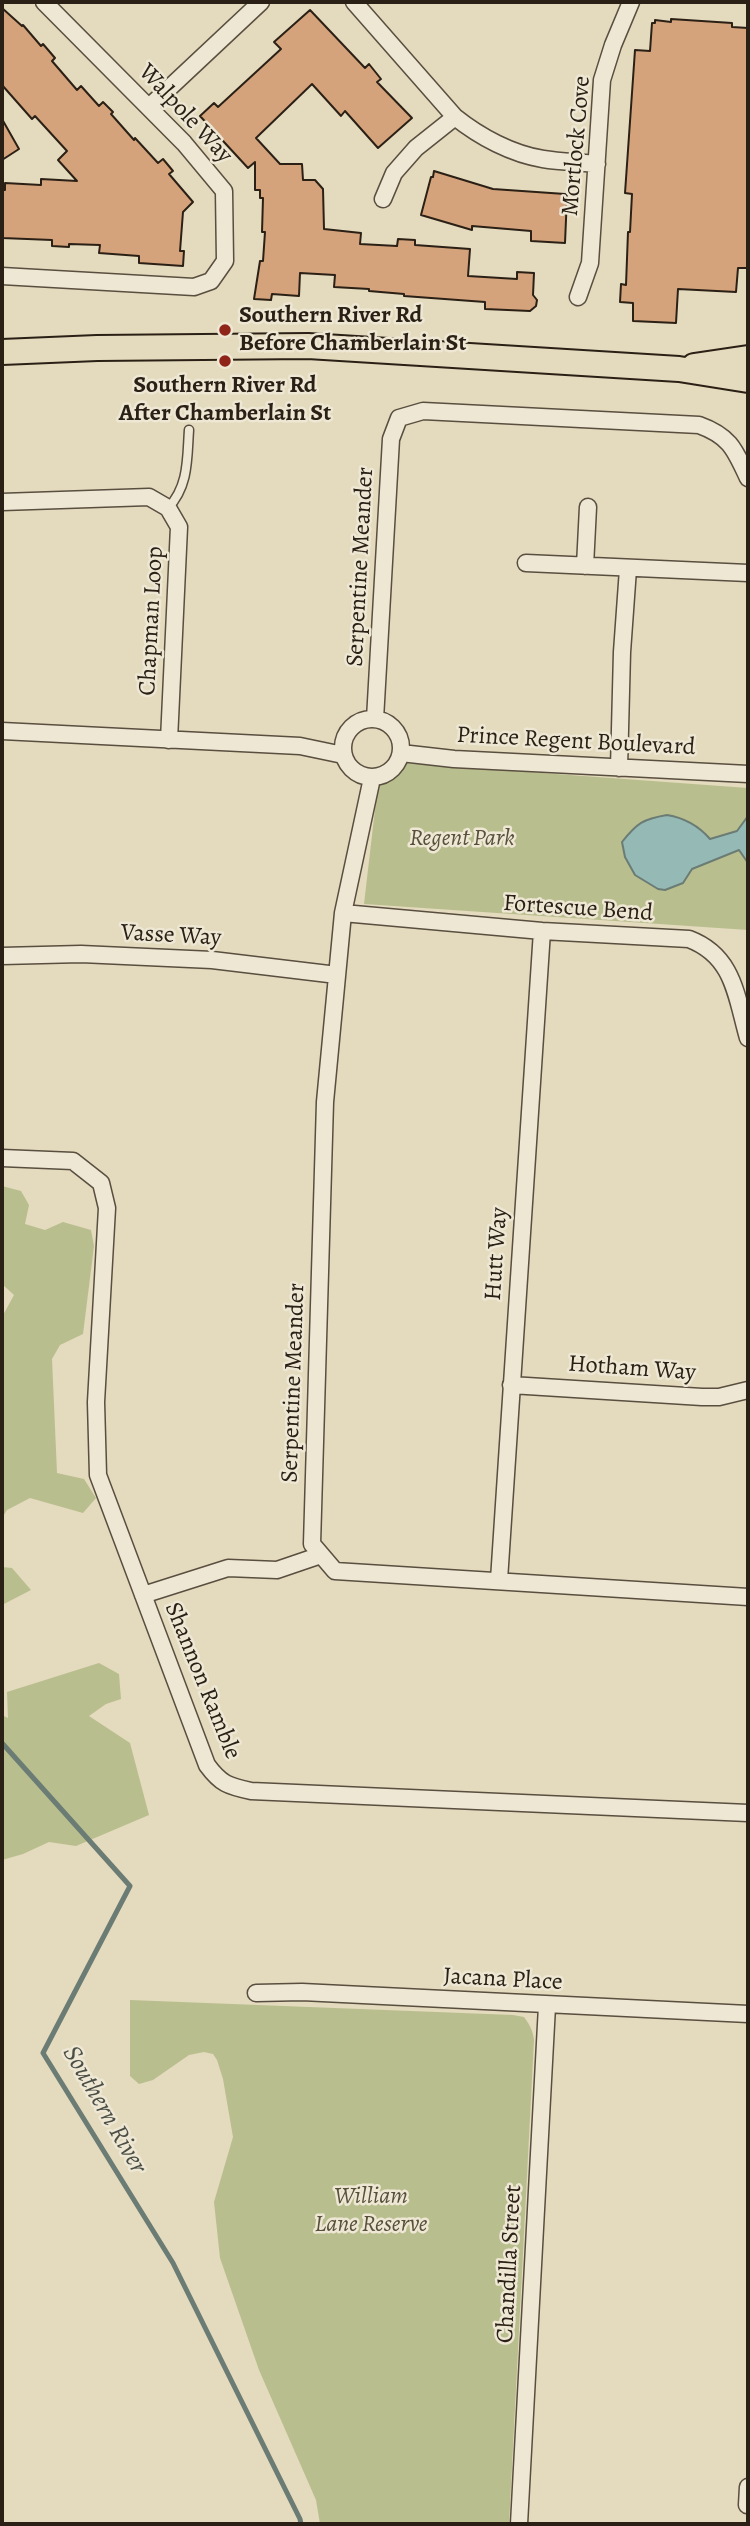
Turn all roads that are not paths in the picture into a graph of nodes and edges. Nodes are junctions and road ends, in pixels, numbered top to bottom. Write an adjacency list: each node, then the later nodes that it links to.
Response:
1 (44, 2): 5 (street, Walpole Way)
2 (261, 2): 5 (street)
3 (354, 2): 6 (street)
4 (631, 2): 7 (street, Mortlock Cove)
5 (149, 107): 9 (street, Walpole Way)
6 (455, 117): 7 (street); 8 (street)
7 (597, 164): 10 (street, Mortlock Cove)
8 (383, 199)
9 (2, 276)
10 (578, 297)
11 (2, 352): 13 (main road)
12 (748, 358): 13 (main road)
13 (679, 369): 14 (main road)
14 (748, 380)
15 (189, 430): 19 (lane)
16 (748, 478): 24 (street, Serpentine Meander)
17 (2, 502): 19 (street)
18 (588, 507): 21 (street)
19 (168, 508): 26 (street, Chapman Loop)
20 (526, 563): 21 (street)
21 (585, 566): 22 (street)
22 (628, 569): 23 (street); 29 (street)
23 (748, 573)
24 (375, 719): 27 (street); 28 (street)
25 (2, 731): 26 (street)
26 (169, 740): 28 (street)
27 (401, 753): 29 (street, Prince Regent Boulevard); 31 (street)
28 (343, 755): 31 (street)
29 (619, 768): 30 (street, Prince Regent Boulevard)
30 (748, 774)
31 (372, 778): 32 (street, Serpentine Meander)
32 (343, 913): 33 (street, Fortescue Bend); 35 (street, Serpentine Meander)
33 (541, 931): 36 (street, Fortescue Bend); 38 (street, Hutt Way)
34 (2, 956): 35 (street, Vasse Way)
35 (337, 975): 40 (street, Serpentine Meander)
36 (748, 1038)
37 (2, 1158): 42 (street, Shannon Ramble)
38 (512, 1385): 39 (street, Hotham Way); 41 (street, Hutt Way)
39 (748, 1390)
40 (321, 1555): 41 (street); 42 (street)
41 (499, 1580): 43 (street)
42 (143, 1595): 44 (street, Shannon Ramble)
43 (748, 1597)
44 (748, 1813)
45 (256, 1993): 46 (street, Jacana Place)
46 (547, 2006): 47 (street, Jacana Place); 50 (street, Chandilla Street)
47 (748, 2014)
48 (748, 2487): 49 (street)
49 (747, 2505)
50 (519, 2524)

